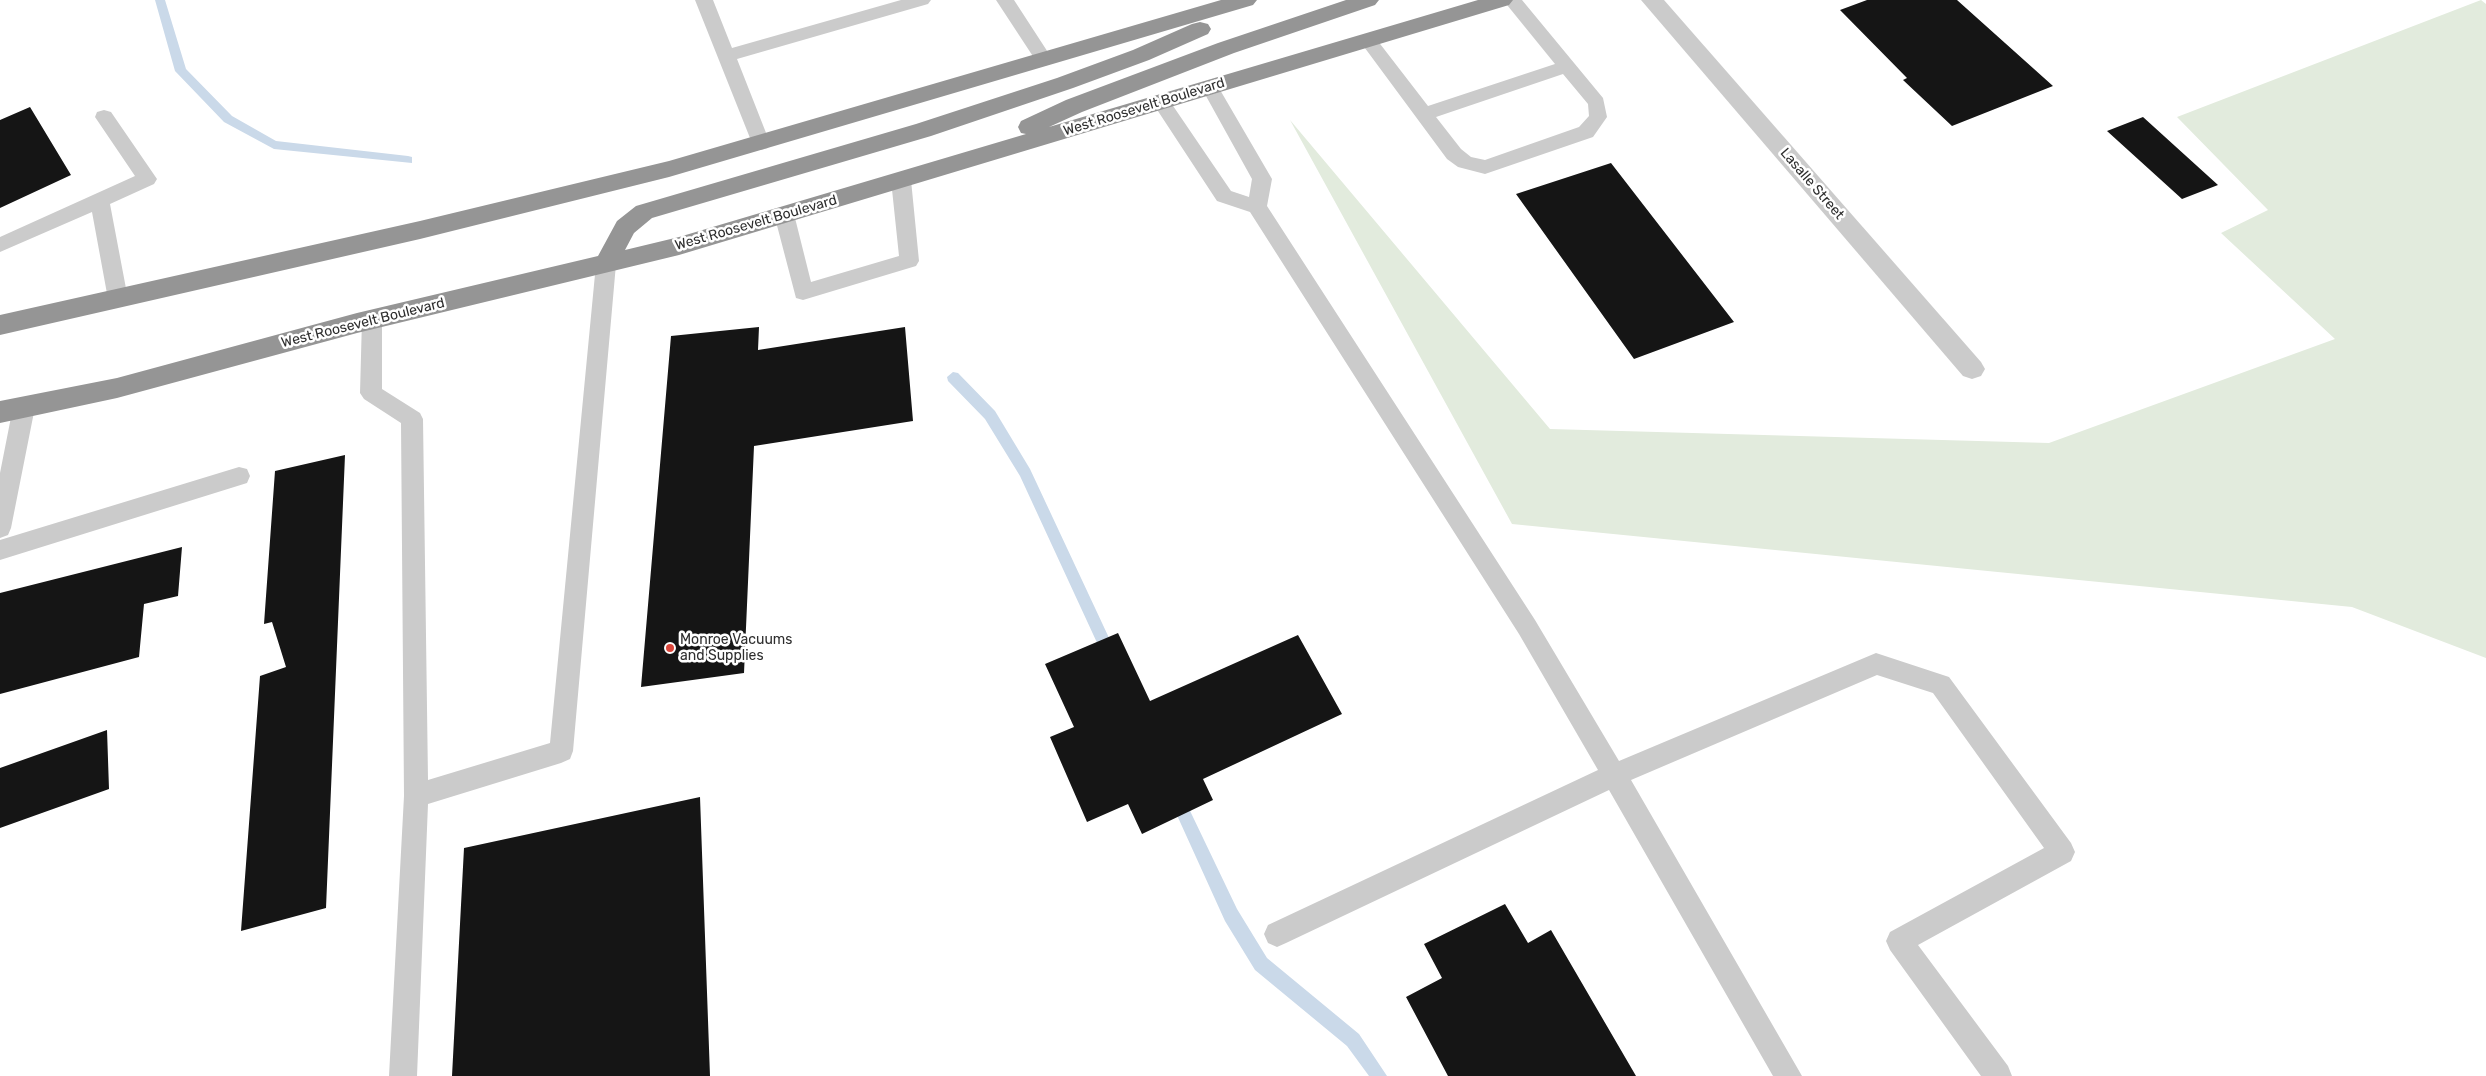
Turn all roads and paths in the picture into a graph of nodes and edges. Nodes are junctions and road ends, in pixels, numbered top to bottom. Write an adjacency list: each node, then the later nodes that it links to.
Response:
1 (704, 0): 11 (lane)
2 (922, 0): 11 (lane)
3 (1005, 0): 12 (lane)
4 (1246, 0): 12 (highway)
5 (1255, 0): 25 (highway)
6 (1368, 0): 19 (highway)
7 (1502, 0): 10 (highway, West Roosevelt Boulevard)
8 (1512, 0): 13 (lane)
9 (1652, 0): 29 (street, Lasalle Street)
10 (1368, 40): 14 (highway, West Roosevelt Boulevard); 16 (lane)
11 (726, 56): 18 (lane)
12 (1044, 60): 18 (highway)
13 (1567, 66): 16 (lane); 16 (lane)
14 (1210, 87): 15 (highway, West Roosevelt Boulevard); 22 (lane)
15 (1161, 102): 19 (highway, West Roosevelt Boulevard); 22 (lane)
16 (1424, 114)
17 (104, 117): 21 (lane)
18 (761, 143): 26 (highway)
19 (937, 169): 20 (highway, West Roosevelt Boulevard)
20 (901, 180): 23 (highway, West Roosevelt Boulevard); 23 (lane)
21 (100, 200): 24 (lane); 26 (lane)
22 (1257, 206): 35 (lane)
23 (784, 214): 25 (highway, West Roosevelt Boulevard)
24 (0, 245)
25 (606, 264): 27 (highway, West Roosevelt Boulevard); 36 (lane)
26 (118, 299): 28 (highway)
27 (372, 319): 30 (highway, West Roosevelt Boulevard); 36 (lane)
28 (0, 325)
29 (1972, 369)
30 (24, 407): 31 (highway, West Roosevelt Boulevard); 33 (lane)
31 (0, 412)
32 (239, 476): 34 (lane)
33 (0, 528)
34 (0, 550)
35 (1614, 775): 37 (lane); 39 (lane); 40 (lane)
36 (416, 796): 38 (lane)
37 (1277, 934)
38 (403, 1076)
39 (1788, 1076)
40 (1998, 1076)

